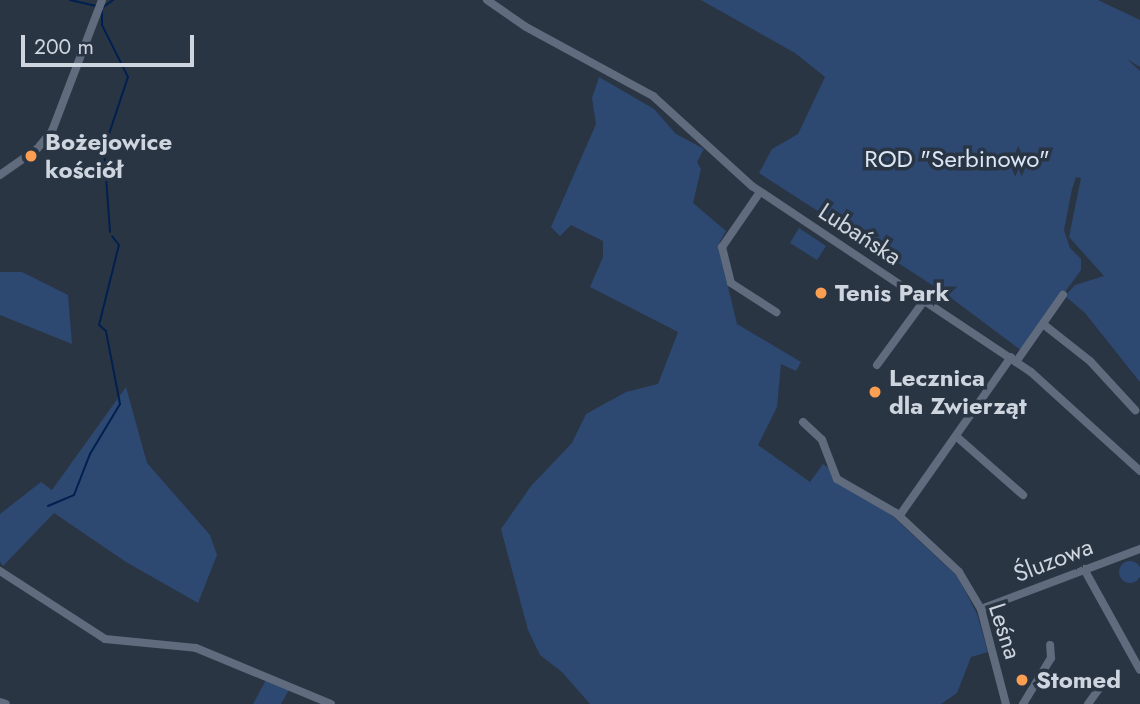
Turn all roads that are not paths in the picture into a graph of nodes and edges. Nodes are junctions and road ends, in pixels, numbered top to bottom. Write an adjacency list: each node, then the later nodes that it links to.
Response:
1 (102, 0): 3 (street)
2 (487, 0): 4 (street, Lubańska)
3 (0, 175)
4 (756, 189): 6 (street, Lubańska); 7 (street)
5 (1063, 295): 8 (street)
6 (926, 298): 9 (street, Lubańska); 10 (street)
7 (776, 312)
8 (1043, 324): 9 (street); 11 (street)
9 (1013, 359): 13 (street); 14 (street, Lubańska)
10 (877, 365)
11 (1135, 410)
12 (803, 422): 16 (street, Leśna)
13 (957, 437): 15 (street); 16 (street)
14 (1140, 471)
15 (1023, 495)
16 (900, 515): 20 (street, Leśna)
17 (1140, 550): 18 (street, Śluzowa)
18 (1084, 569): 20 (street, Śluzowa); 22 (street)
19 (0, 571): 26 (street)
20 (981, 609): 27 (street, Leśna)
21 (1050, 645): 28 (street)
22 (1140, 670)
23 (1103, 682): 29 (street)
24 (0, 702): 25 (street)
25 (6, 704)
26 (331, 704)
27 (1006, 704)
28 (1023, 704)
29 (1088, 704)

